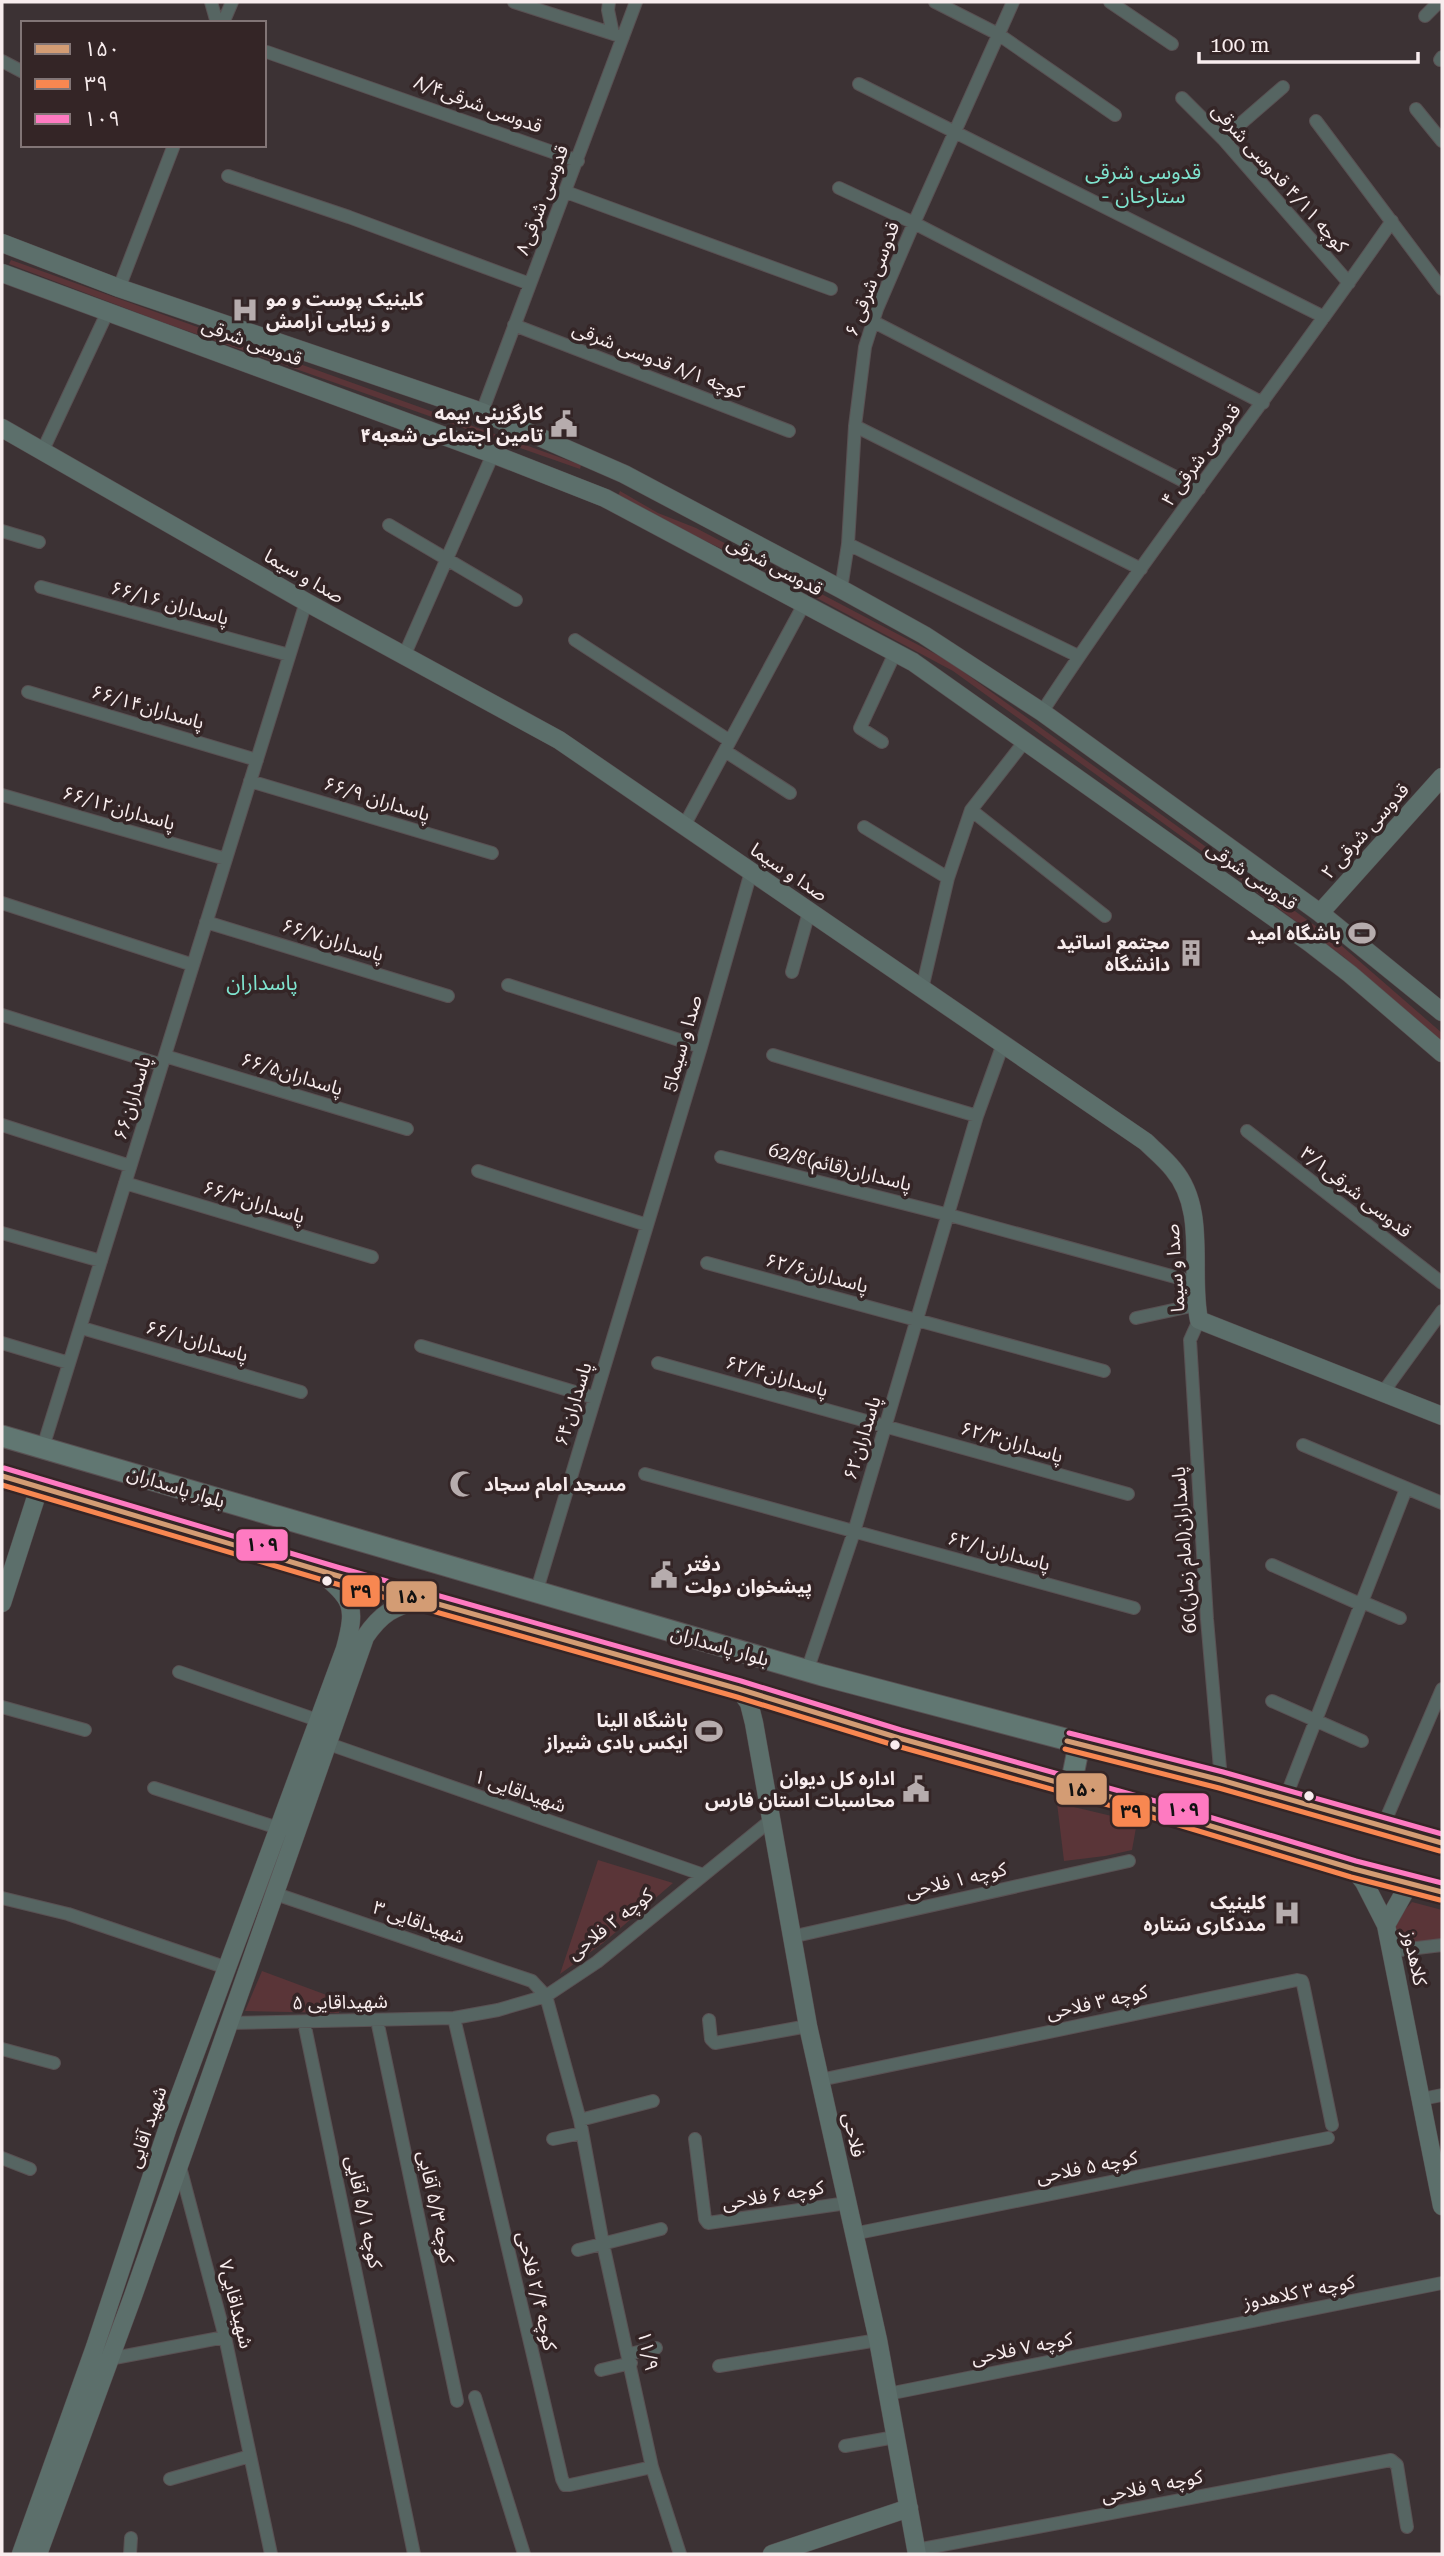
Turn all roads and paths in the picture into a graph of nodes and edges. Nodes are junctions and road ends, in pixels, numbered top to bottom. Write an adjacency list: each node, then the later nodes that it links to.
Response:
1 (211, 2): 11 (street)
2 (232, 2): 12 (street)
3 (514, 2): 14 (street)
4 (609, 2): 14 (street)
5 (636, 2): 14 (street, قدوسی شرقی۸)
6 (935, 2): 13 (street)
7 (1013, 2): 13 (street, قدوسی شرقی ۶)
8 (1110, 2): 15 (street)
9 (1439, 2): 10 (street)
10 (1425, 16)
11 (216, 21)
12 (224, 21)
13 (998, 34): 23 (street); 25 (street, قدوسی شرقی ۶)
14 (618, 36): 29 (street, قدوسی شرقی۸)
15 (1172, 44)
16 (267, 52): 29 (street, قدوسی شرقی۸/۴)
17 (2, 61): 18 (street)
18 (21, 71)
19 (859, 84): 25 (street)
20 (1283, 87): 26 (street)
21 (1182, 98): 26 (street, کوچه ۴/۱۱ قدوسی شرقی)
22 (1416, 109): 27 (street)
23 (1115, 115)
24 (1317, 121): 33 (street)
25 (955, 132): 34 (street, قدوسی شرقی ۶); 43 (street)
26 (1223, 139): 37 (street, کوچه ۴/۱۱ قدوسی شرقی)
27 (1442, 141)
28 (169, 147): 39 (street)
29 (579, 160): 32 (street, قدوسی شرقی۸)
30 (228, 176): 38 (street)
31 (839, 188): 34 (street)
32 (566, 192): 38 (street, قدوسی شرقی۸); 40 (street)
33 (1392, 221): 37 (street, قدوسی شرقی ۴); 41 (street)
34 (914, 223): 44 (street, قدوسی شرقی ۶); 46 (street)
35 (2, 243): 39 (main road, قدوسی شرقی)
36 (2, 273): 42 (main road, قدوسی شرقی)
37 (1349, 283): 43 (street, قدوسی شرقی ۴)
38 (530, 284): 45 (street, قدوسی شرقی۸)
39 (119, 288): 47 (main road, قدوسی شرقی)
40 (831, 289)
41 (1442, 289)
42 (108, 311): 51 (street); 52 (main road, قدوسی شرقی)
43 (1324, 317): 46 (street, قدوسی شرقی ۴)
44 (874, 322): 48 (street, قدوسی شرقی ۶); 54 (street)
45 (514, 325): 47 (street, قدوسی شرقی۸); 50 (street, کوچه ۸/۱ قدوسی شرقی)
46 (1263, 403): 54 (street, قدوسی شرقی ۴)
47 (482, 412): 53 (main road, قدوسی شرقی)
48 (855, 425): 59 (street, قدوسی شرقی ۶); 61 (street)
49 (2, 428): 51 (main road, صدا و سیما)
50 (789, 431)
51 (42, 452): 65 (main road, صدا و سیما)
52 (493, 454): 55 (main road, قدوسی شرقی); 60 (street)
53 (602, 463): 55 (main road); 63 (main road, قدوسی شرقی)
54 (1199, 489): 61 (street, قدوسی شرقی ۴)
55 (590, 492): 66 (main road, قدوسی شرقی)
56 (389, 525): 60 (street)
57 (2, 531): 58 (street)
58 (39, 542)
59 (848, 544): 63 (street, قدوسی شرقی ۶); 71 (street)
60 (445, 560): 64 (street); 70 (street)
61 (1141, 569): 71 (street, قدوسی شرقی ۴)
62 (41, 587): 69 (street, پاسداران ۶۶/۱۶)
63 (841, 589): 73 (main road, قدوسی شرقی)
64 (516, 600)
65 (306, 602): 69 (street, پاسداران۶۶); 70 (main road, صدا و سیما)
66 (803, 606): 68 (main road, قدوسی شرقی); 76 (street)
67 (575, 640): 76 (street)
68 (895, 653): 74 (street); 75 (main road, قدوسی شرقی)
69 (289, 656): 77 (street, پاسداران۶۶)
70 (404, 656): 83 (main road, صدا و سیما)
71 (1078, 656): 73 (street, قدوسی شرقی ۴)
72 (28, 692): 77 (street, پاسداران۶۶/۱۴)
73 (1042, 712): 91 (main road, قدوسی شرقی)
74 (882, 741)
75 (1024, 741): 82 (street); 103 (main road, قدوسی شرقی)
76 (728, 746): 80 (street); 83 (street)
77 (257, 760): 79 (street, پاسداران۶۶)
78 (1442, 777): 91 (main road, قدوسی شرقی ۲)
79 (250, 781): 85 (street, پاسداران ۶۶/۹); 86 (street, پاسداران۶۶)
80 (790, 793)
81 (2, 795): 86 (street, پاسداران۶۶/۱۲)
82 (971, 810): 88 (street); 92 (street)
83 (684, 826): 87 (main road, صدا و سیما)
84 (864, 827): 88 (street)
85 (492, 853)
86 (226, 859): 93 (street, پاسداران۶۶)
87 (751, 872): 90 (main road, صدا و سیما); 102 (street, 5صدا و سیما)
88 (948, 878): 97 (street)
89 (2, 904): 94 (street)
90 (809, 912): 95 (street); 97 (main road, صدا و سیما)
91 (1320, 913): 99 (main road, قدوسی شرقی)
92 (1105, 916)
93 (206, 922): 94 (street, پاسداران۶۶); 98 (street, پاسداران۶۶/۷)
94 (193, 965): 105 (street, پاسداران۶۶)
95 (792, 972)
96 (508, 985): 102 (street)
97 (922, 989): 101 (main road, صدا و سیما)
98 (448, 996)
99 (1442, 1012)
100 (2, 1015): 105 (street, پاسداران۶۶/۵)
101 (1003, 1044): 106 (street, پاسداران۶۲); 120 (main road, صدا و سیما)
102 (701, 1047): 115 (street, 5صدا و سیما)
103 (1442, 1053)
104 (773, 1055): 106 (street)
105 (163, 1060): 108 (street, پاسداران۶۶/۵); 111 (street, پاسداران۶۶)
106 (977, 1116): 114 (street, پاسداران۶۲)
107 (2, 1125): 111 (street)
108 (407, 1129)
109 (1247, 1131): 121 (street, قدوسی شرقی۳/۱)
110 (721, 1157): 114 (street, 62/8پاسداران(قائم))
111 (130, 1166): 113 (street, پاسداران۶۶)
112 (478, 1171): 115 (street)
113 (125, 1183): 117 (street, پاسداران۶۶/۳); 118 (street, پاسداران۶۶)
114 (949, 1215): 120 (street, 62/8پاسداران(قائم)); 125 (street, پاسداران۶۲)
115 (647, 1225): 134 (street, پاسداران۶۴)
116 (2, 1233): 118 (street)
117 (372, 1257)
118 (101, 1261): 126 (street, پاسداران۶۶)
119 (707, 1263): 125 (street, پاسداران۶۲/۶)
120 (1197, 1283): 123 (main road, صدا و سیما)
121 (1442, 1283)
122 (1442, 1311): 132 (street)
123 (1197, 1312): 124 (street); 132 (main road, صدا و سیما); 172 (street, 60پاسداران(امام زمان))
124 (1136, 1318)
125 (918, 1320): 131 (street, پاسداران۶۲/۶); 136 (street, پاسداران۶۲)
126 (82, 1328): 129 (street, پاسداران۶۶); 133 (street, پاسداران۶۶/۱)
127 (2, 1343): 129 (street)
128 (421, 1346): 134 (street)
129 (69, 1363): 139 (street, پاسداران۶۶)
130 (658, 1363): 136 (street, پاسداران۶۲/۴)
131 (1104, 1371)
132 (1384, 1391): 135 (main road, صدا و سیما)
133 (301, 1392)
134 (595, 1398): 150 (street, پاسداران۶۴)
135 (1442, 1416)
136 (886, 1426): 144 (street, پاسداران۶۲/۳); 146 (street, پاسداران۶۲)
137 (2, 1436): 139 (main road, بلوار پاسداران)
138 (1303, 1445): 143 (street)
139 (43, 1447): 150 (main road, بلوار پاسداران)
140 (645, 1474): 146 (street, پاسداران۶۲/۱)
141 (2, 1476): 142 (main road, بلوار پاسداران)
142 (39, 1488): 148 (main road, بلوار پاسداران); 149 (main road)
143 (1406, 1489): 145 (street); 153 (street)
144 (1128, 1494)
145 (1442, 1503)
146 (854, 1532): 154 (street, پاسداران۶۲/۱); 158 (street, پاسداران۶۲)
147 (1272, 1565): 153 (street)
148 (315, 1568): 151 (main road, بلوار پاسداران); 156 (main road)
149 (5, 1581): 152 (main road)
150 (536, 1594): 158 (main road, بلوار پاسداران)
151 (420, 1599): 157 (main road, شهید آقایی); 160 (main road, بلوار پاسداران)
152 (2, 1603)
153 (1360, 1603): 155 (street); 165 (street)
154 (1134, 1608)
155 (1400, 1618)
156 (352, 1620): 157 (main road); 166 (main road, شهید آقایی)
157 (372, 1628): 166 (main road, شهید آقایی)
158 (807, 1671): 171 (main road, بلوار پاسداران)
159 (178, 1672): 166 (street)
160 (739, 1689): 163 (main road, بلوار پاسداران); 167 (main road, فلاحی)
161 (1441, 1694): 177 (street)
162 (1272, 1700): 165 (street)
163 (786, 1704): 167 (main road); 173 (main road, بلوار پاسداران)
164 (2, 1707): 168 (street)
165 (1316, 1720): 169 (street); 175 (street)
166 (325, 1722): 170 (main road, شهید آقایی); 178 (main road, شهید آقایی)
167 (754, 1723): 176 (main road, فلاحی)
168 (85, 1730)
169 (1362, 1741)
170 (326, 1743): 182 (street, ۱ شهیداقایی); 185 (main road, شهید آقایی)
171 (1079, 1745): 172 (main road, بلوار پاسداران); 173 (main road)
172 (1221, 1780): 175 (main road, بلوار پاسداران)
173 (1071, 1785): 181 (main road, بلوار پاسداران)
174 (153, 1788): 178 (street)
175 (1285, 1799): 177 (main road, بلوار پاسداران)
176 (771, 1820): 182 (street, کوچه ۲ فلاحی); 188 (main road, فلاحی)
177 (1383, 1826): 179 (main road, بلوار پاسداران)
178 (278, 1828): 191 (main road, شهید آقایی)
179 (1442, 1843)
180 (1129, 1861): 188 (street, کوچه ۱ فلاحی)
181 (1354, 1869): 183 (main road, بلوار پاسداران); 187 (main road, کلاهدوز)
182 (701, 1874): 192 (street, کوچه ۲ فلاحی)
183 (1409, 1884): 184 (main road, بلوار پاسداران); 187 (main road)
184 (1442, 1892)
185 (273, 1893): 192 (street, ۳ شهیداقایی); 197 (main road, شهید آقایی)
186 (2, 1898): 191 (street)
187 (1386, 1925): 190 (main road, کلاهدوز)
188 (792, 1937): 198 (main road, فلاحی)
189 (1442, 1945): 190 (street)
190 (1392, 1951): 203 (main road, کلاهدوز)
191 (227, 1968): 234 (main road, شهید آقایی)
192 (546, 1996): 193 (street, کوچه ۲ فلاحی); 205 (street, ۱۱/۹)
193 (454, 2018): 194 (street, ۵ شهیداقایی); 233 (street, کوچه ۲/۴ فلاحی)
194 (377, 2020): 196 (street, ۵ شهیداقایی); 229 (street, کوچه ۵/۳ آقایی)
195 (709, 2020): 198 (street)
196 (304, 2022): 197 (street, ۵ شهیداقایی); 244 (street, کوچه ۵/۱ آقایی)
197 (228, 2023): 210 (main road, شهید آقایی)
198 (808, 2026): 201 (main road, فلاحی)
199 (2, 2049): 200 (street)
200 (54, 2063)
201 (820, 2080): 206 (street, کوچه ۳ فلاحی); 212 (main road, فلاحی)
202 (1442, 2095): 203 (street)
203 (1422, 2099): 213 (main road, کلاهدوز)
204 (653, 2101): 205 (street)
205 (581, 2127): 207 (street); 216 (street, ۱۱/۹)
206 (1330, 2132): 215 (street, کوچه ۵ فلاحی)
207 (553, 2138)
208 (695, 2138): 212 (street, کوچه ۶ فلاحی)
209 (2, 2158): 211 (street)
210 (179, 2163): 219 (street, شهیداقایی۷); 224 (main road, شهید آقایی)
211 (30, 2169)
212 (847, 2203): 215 (main road, فلاحی)
213 (1442, 2206)
214 (661, 2229): 216 (street)
215 (853, 2234): 221 (main road, فلاحی)
216 (603, 2244): 217 (street); 223 (street, ۱۱/۹)
217 (578, 2250)
218 (1442, 2283): 220 (street, کوچه ۳ کلاهدوز)
219 (225, 2337): 224 (street); 232 (street, شهیداقایی۷)
220 (1164, 2339): 227 (street, کوچه ۷ فلاحی)
221 (878, 2340): 225 (street); 227 (main road, فلاحی)
222 (656, 2348): 223 (street)
223 (630, 2358): 226 (street); 233 (street, ۱۱/۹)
224 (109, 2359): 234 (main road, شهید آقایی)
225 (719, 2366)
226 (601, 2370)
227 (888, 2394): 230 (main road, فلاحی)
228 (475, 2397): 245 (street)
229 (457, 2401)
230 (895, 2437): 231 (street); 236 (main road, فلاحی)
231 (845, 2446)
232 (250, 2456): 235 (street); 243 (street, شهیداقایی۷)
233 (652, 2467): 246 (street, ۱۱/۹)
234 (57, 2477): 240 (main road, شهید آقایی); 241 (main road, شهید آقایی)
235 (170, 2479)
236 (909, 2508): 239 (main road, فلاحی); 247 (main road)
237 (1408, 2527): 239 (street, کوچه ۹ فلاحی)
238 (131, 2538): 242 (street)
239 (917, 2552)
240 (20, 2554)
241 (38, 2554)
242 (130, 2554)
243 (271, 2554)
244 (414, 2554)
245 (524, 2554)
246 (680, 2554)
247 (772, 2554)

